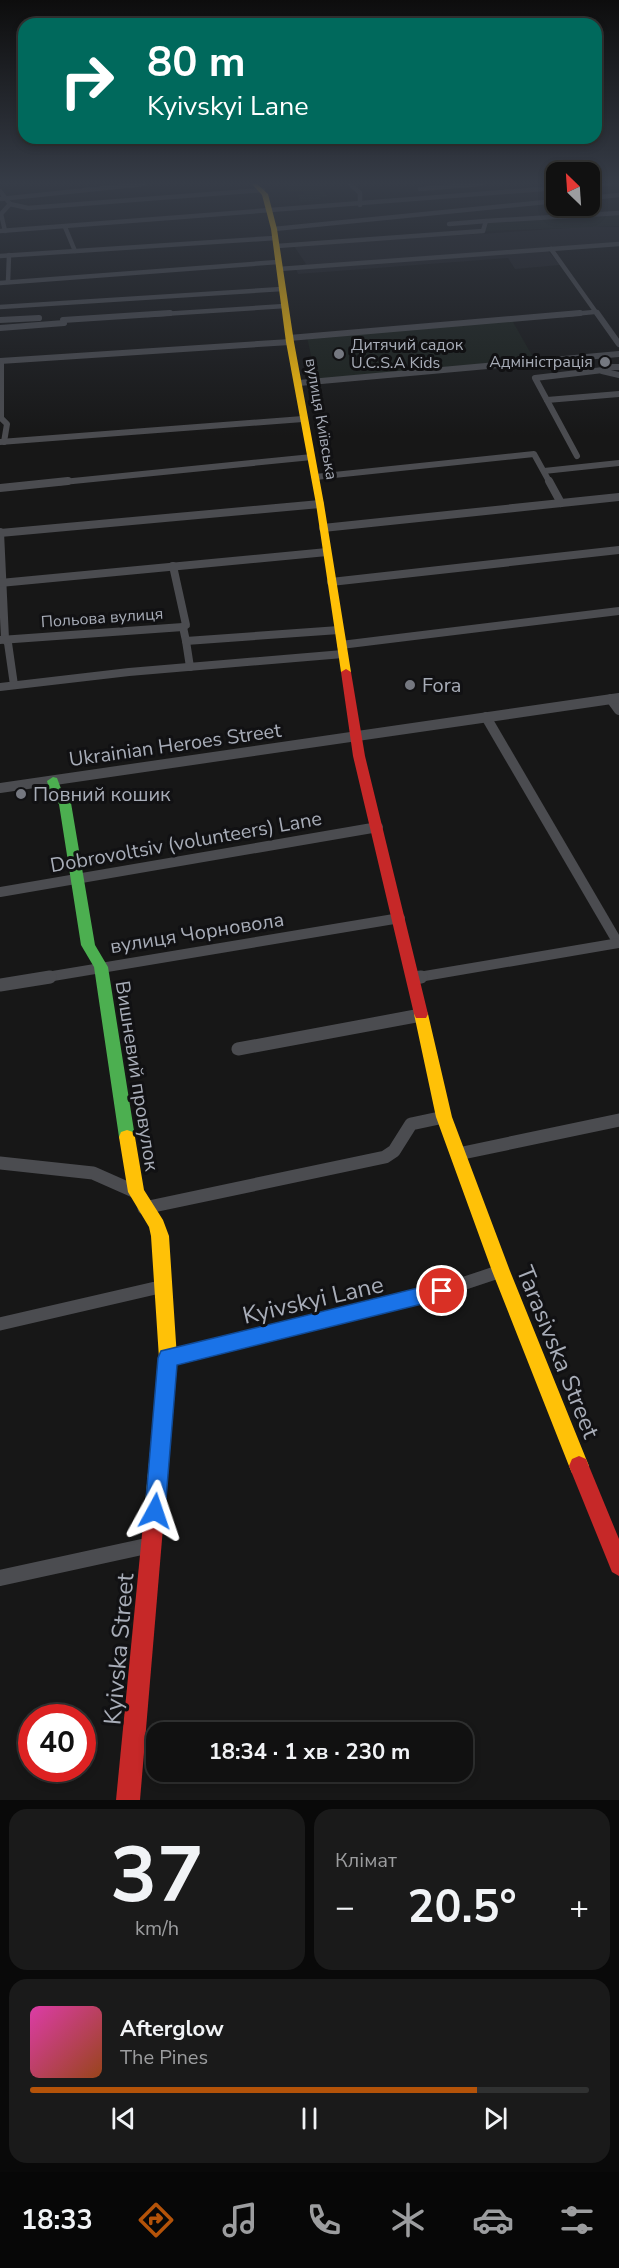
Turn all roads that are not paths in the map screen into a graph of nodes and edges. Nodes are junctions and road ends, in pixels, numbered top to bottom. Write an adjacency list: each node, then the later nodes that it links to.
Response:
1 (9, 268): 5 (street)
2 (245, 268): 5 (street)
3 (279, 268): 7 (street, вулиця Київська)
4 (565, 268): 11 (street)
5 (8, 282): 6 (street)
6 (0, 283)
7 (282, 289): 8 (street); 9 (street, вулиця Київська)
8 (62, 303): 10 (street); 13 (street)
9 (285, 306): 13 (street); 16 (street, вулиця Київська)
10 (0, 307)
11 (594, 312): 16 (street); 17 (street)
12 (0, 320): 13 (street)
13 (63, 320): 14 (street); 15 (street)
14 (0, 328)
15 (64, 332)
16 (290, 340): 19 (street); 23 (street, вулиця Київська)
17 (619, 344)
18 (619, 354): 23 (street)
19 (0, 361): 27 (street)
20 (619, 367): 21 (street)
21 (603, 369): 22 (street); 25 (street)
22 (619, 375)
23 (299, 383): 26 (street, вулиця Київська)
24 (619, 394): 25 (street)
25 (547, 400): 28 (street)
26 (303, 419): 27 (street); 29 (street, вулиця Київська)
27 (2, 442)
28 (577, 456)
29 (312, 457): 32 (street, вулиця Київська); 33 (street)
30 (619, 463): 31 (street)
31 (544, 471): 32 (street); 35 (street)
32 (315, 477): 36 (street, вулиця Київська)
33 (0, 488)
34 (619, 497): 35 (street)
35 (561, 503): 37 (street)
36 (320, 504): 37 (street, вулиця Київська); 38 (street)
37 (323, 528): 40 (street, вулиця Київська)
38 (0, 533): 43 (street)
39 (619, 550): 42 (street)
40 (327, 552): 41 (street); 42 (street, вулиця Київська)
41 (173, 566): 43 (street); 45 (street)
42 (331, 582): 46 (street, вулиця Київська)
43 (1, 583): 47 (street)
44 (619, 611): 49 (street)
45 (183, 627): 47 (street, Польова вулиця); 48 (street, Польова вулиця)
46 (339, 630): 48 (street, Польова вулиця); 49 (street, вулиця Київська)
47 (2, 639): 51 (street)
48 (186, 641): 50 (street)
49 (342, 650): 50 (street); 56 (street, вулиця Київська)
50 (190, 666): 51 (street)
51 (14, 686): 52 (street)
52 (0, 687)
53 (615, 698): 54 (street); 55 (street, Ukrainian Heroes Street)
54 (619, 710)
55 (486, 717): 56 (street, Ukrainian Heroes Street); 63 (street)
56 (356, 736): 57 (street, Ukrainian Heroes Street); 59 (street, вулиця Київська)
57 (53, 781): 58 (street, Ukrainian Heroes Street); 60 (street, Вишневий провулок)
58 (0, 789)
59 (378, 827): 60 (street, Dobrovoltsiv (volunteers) Lane); 62 (street, Tarasivska Street)
60 (79, 880): 61 (street, Dobrovoltsiv (volunteers) Lane); 64 (street, Вишневий провулок)
61 (0, 892)
62 (400, 918): 64 (street, вулиця Чорновола); 65 (street, Tarasivska Street)
63 (618, 943): 65 (street)
64 (101, 967): 66 (street, вулиця Чорновола); 73 (street, Вишневий провулок)
65 (413, 978): 67 (street, Tarasivska Street)
66 (0, 986)
67 (421, 1015): 68 (street); 69 (street, Tarasivska Street)
68 (238, 1049)
69 (444, 1117): 71 (street, Tarasivska Street); 74 (street)
70 (619, 1120): 71 (street)
71 (458, 1154): 75 (street, Tarasivska Street)
72 (0, 1163): 73 (street)
73 (136, 1192): 74 (street, Вишневий провулок)
74 (144, 1208): 76 (street, Вишневий провулок)
75 (501, 1271): 78 (street, Kyivskyi Lane); 80 (street, Tarasivska Street)
76 (164, 1286): 77 (street); 78 (street, Kyivska Street)
77 (0, 1323)
78 (168, 1358): 79 (street, Kyivska Street)
79 (151, 1545): 81 (street); 82 (street, Kyivska Street)
80 (619, 1565)
81 (0, 1578)
82 (128, 1800)

